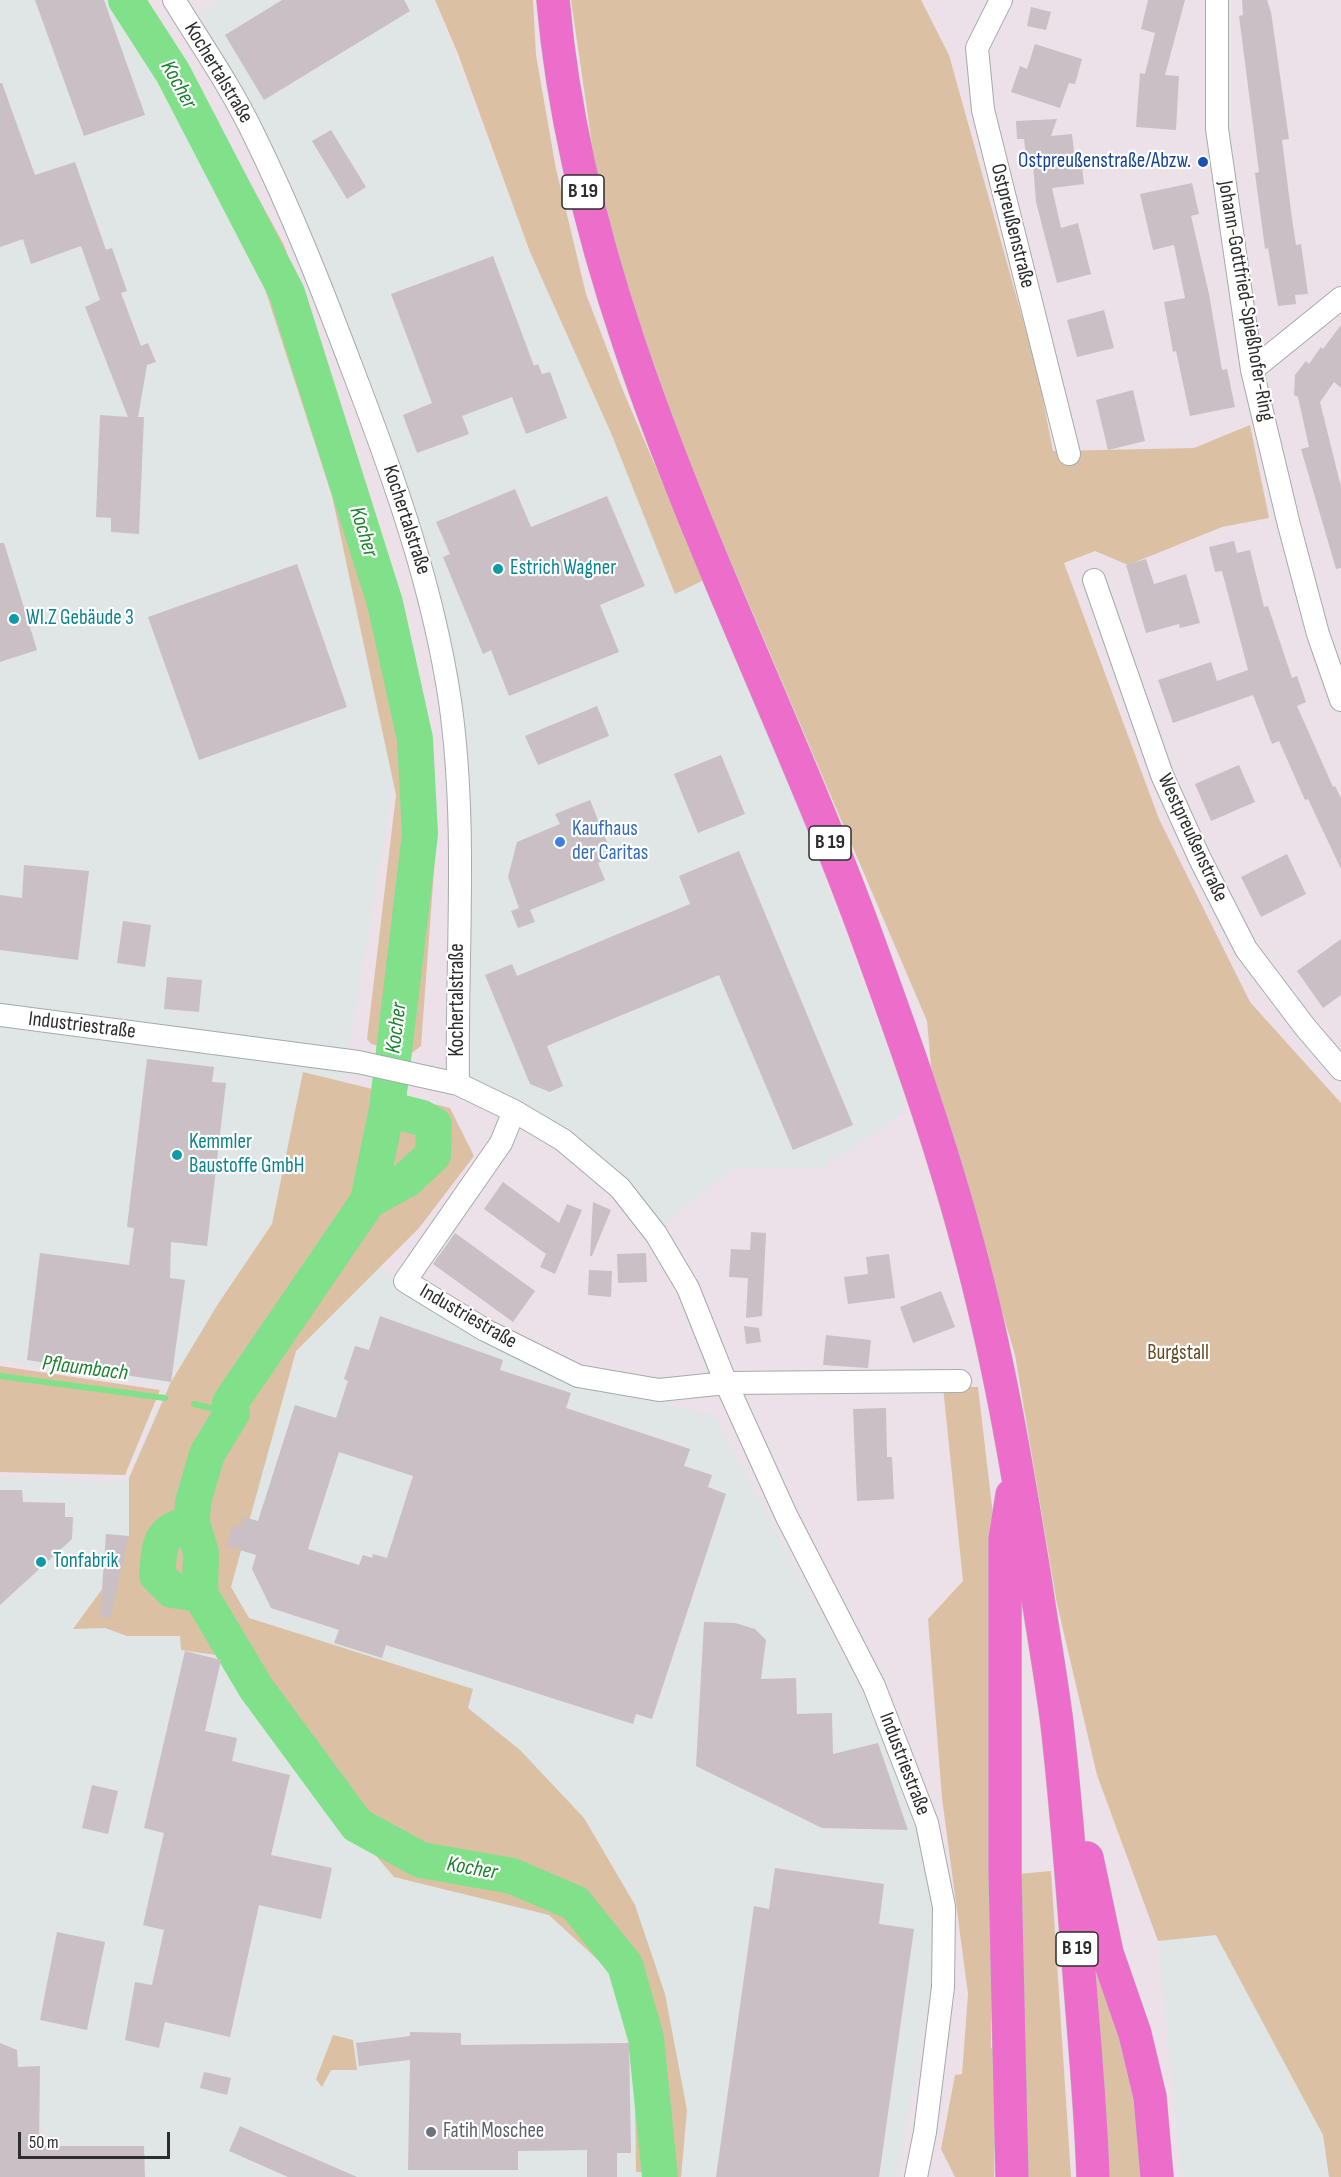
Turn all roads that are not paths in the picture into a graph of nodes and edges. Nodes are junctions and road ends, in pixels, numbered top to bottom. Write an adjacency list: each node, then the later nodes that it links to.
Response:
1 (174, 0): 12 (street, Kochertalstraße)
2 (553, 0): 16 (highway, B 19)
3 (1001, 0): 7 (street, Ostpreußenstraße)
4 (1217, 0): 6 (street, Johann-Gottfried-Spießhofer-Ring)
5 (1341, 298): 6 (street)
6 (1252, 370): 9 (street, Johann-Gottfried-Spießhofer-Ring)
7 (1069, 454)
8 (1094, 580): 11 (street, Westpreußenstraße)
9 (1341, 700)
10 (0, 1015): 12 (street, Industriestraße)
11 (1341, 1069)
12 (459, 1084): 13 (street, Industriestraße)
13 (514, 1111): 15 (street, Industriestraße); 15 (street, Industriestraße)
14 (960, 1381): 15 (street, Industriestraße)
15 (726, 1383): 18 (street, Industriestraße)
16 (1016, 1467): 17 (highway, B 19); 19 (highway)
17 (1057, 1721): 20 (highway, B 19); 21 (highway)
18 (916, 2177)
19 (1012, 2177)
20 (1093, 2177)
21 (1157, 2177)

